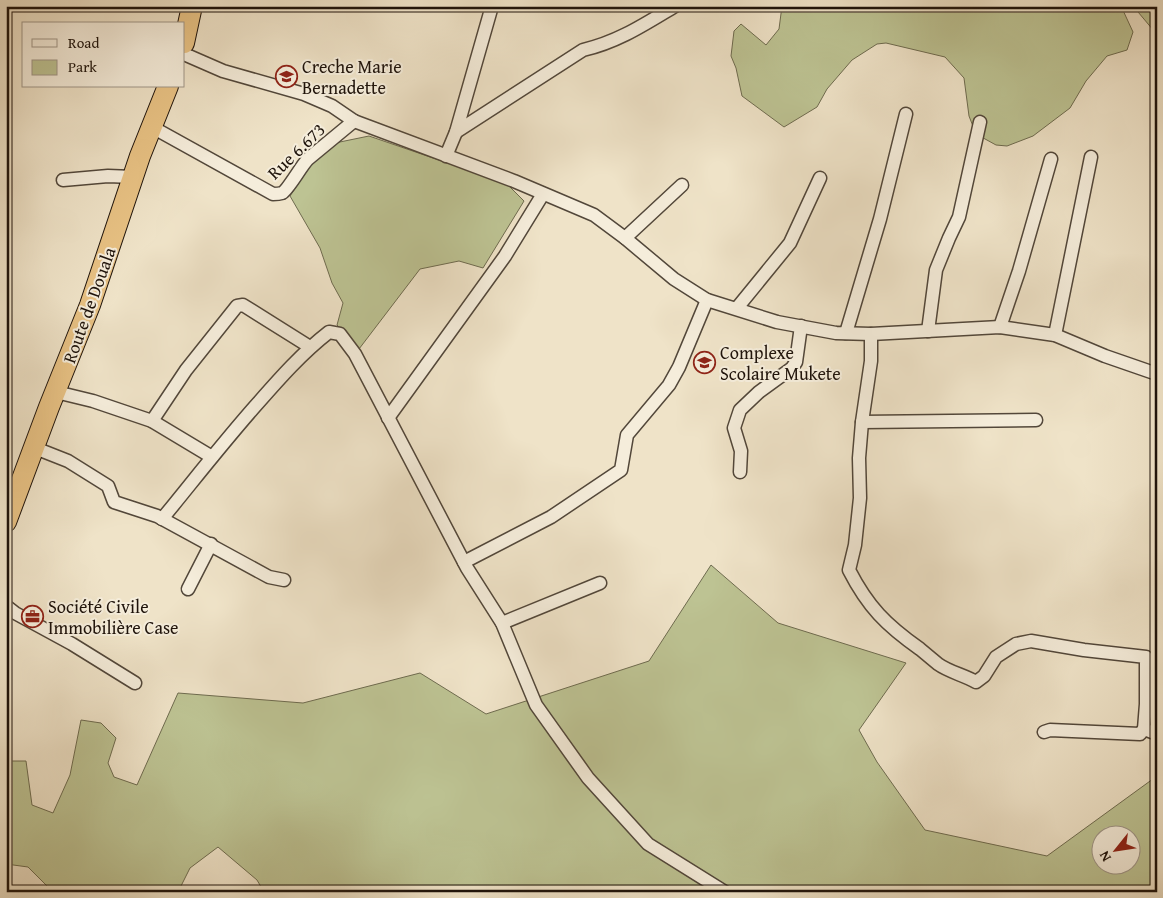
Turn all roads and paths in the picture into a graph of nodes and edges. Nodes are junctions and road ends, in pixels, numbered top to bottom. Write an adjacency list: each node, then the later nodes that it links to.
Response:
1 (192, 6): 4 (highway)
2 (492, 6): 11 (street)
3 (675, 6): 11 (street)
4 (185, 38)
5 (185, 54): 8 (street, Rue 6.673)
6 (167, 88): 10 (highway, Route de Douala)
7 (906, 114): 26 (street)
8 (354, 121): 10 (street, Rue 6.673); 12 (street)
9 (980, 122): 25 (street)
10 (152, 127): 15 (highway, Route de Douala)
11 (456, 132): 12 (street)
12 (446, 156): 19 (street)
13 (1092, 157): 28 (street)
14 (1051, 159): 24 (street)
15 (133, 177): 17 (street); 31 (highway, Route de Douala)
16 (820, 178): 22 (street)
17 (63, 180)
18 (682, 185): 20 (street)
19 (543, 194): 20 (street); 32 (street)
20 (625, 238): 21 (street)
21 (707, 300): 22 (street); 43 (street)
22 (737, 308): 23 (street)
23 (801, 326): 26 (street); 38 (street)
24 (1000, 327): 25 (street); 28 (street)
25 (928, 331): 27 (street)
26 (846, 333): 27 (street)
27 (871, 334): 35 (street)
28 (1055, 335): 30 (street)
29 (310, 347): 32 (street); 34 (street); 37 (street)
30 (1157, 374)
31 (56, 392): 34 (street); 36 (highway, Route de Douala)
32 (388, 418): 43 (street)
33 (1036, 420): 35 (street)
34 (152, 421): 37 (street)
35 (862, 422): 50 (street)
36 (35, 448): 39 (highway, Route de Douala); 40 (street)
37 (212, 457): 40 (street)
38 (740, 472)
39 (12, 488): 41 (highway, Route de Douala)
40 (162, 518): 42 (street)
41 (6, 522)
42 (210, 544): 44 (street); 46 (street)
43 (464, 562): 48 (street)
44 (284, 580)
45 (600, 583): 48 (street)
46 (188, 589)
47 (6, 606): 49 (street)
48 (502, 623): 53 (street)
49 (135, 683)
50 (1144, 729): 51 (street); 52 (street)
51 (1044, 732)
52 (1157, 734)
53 (725, 892)

